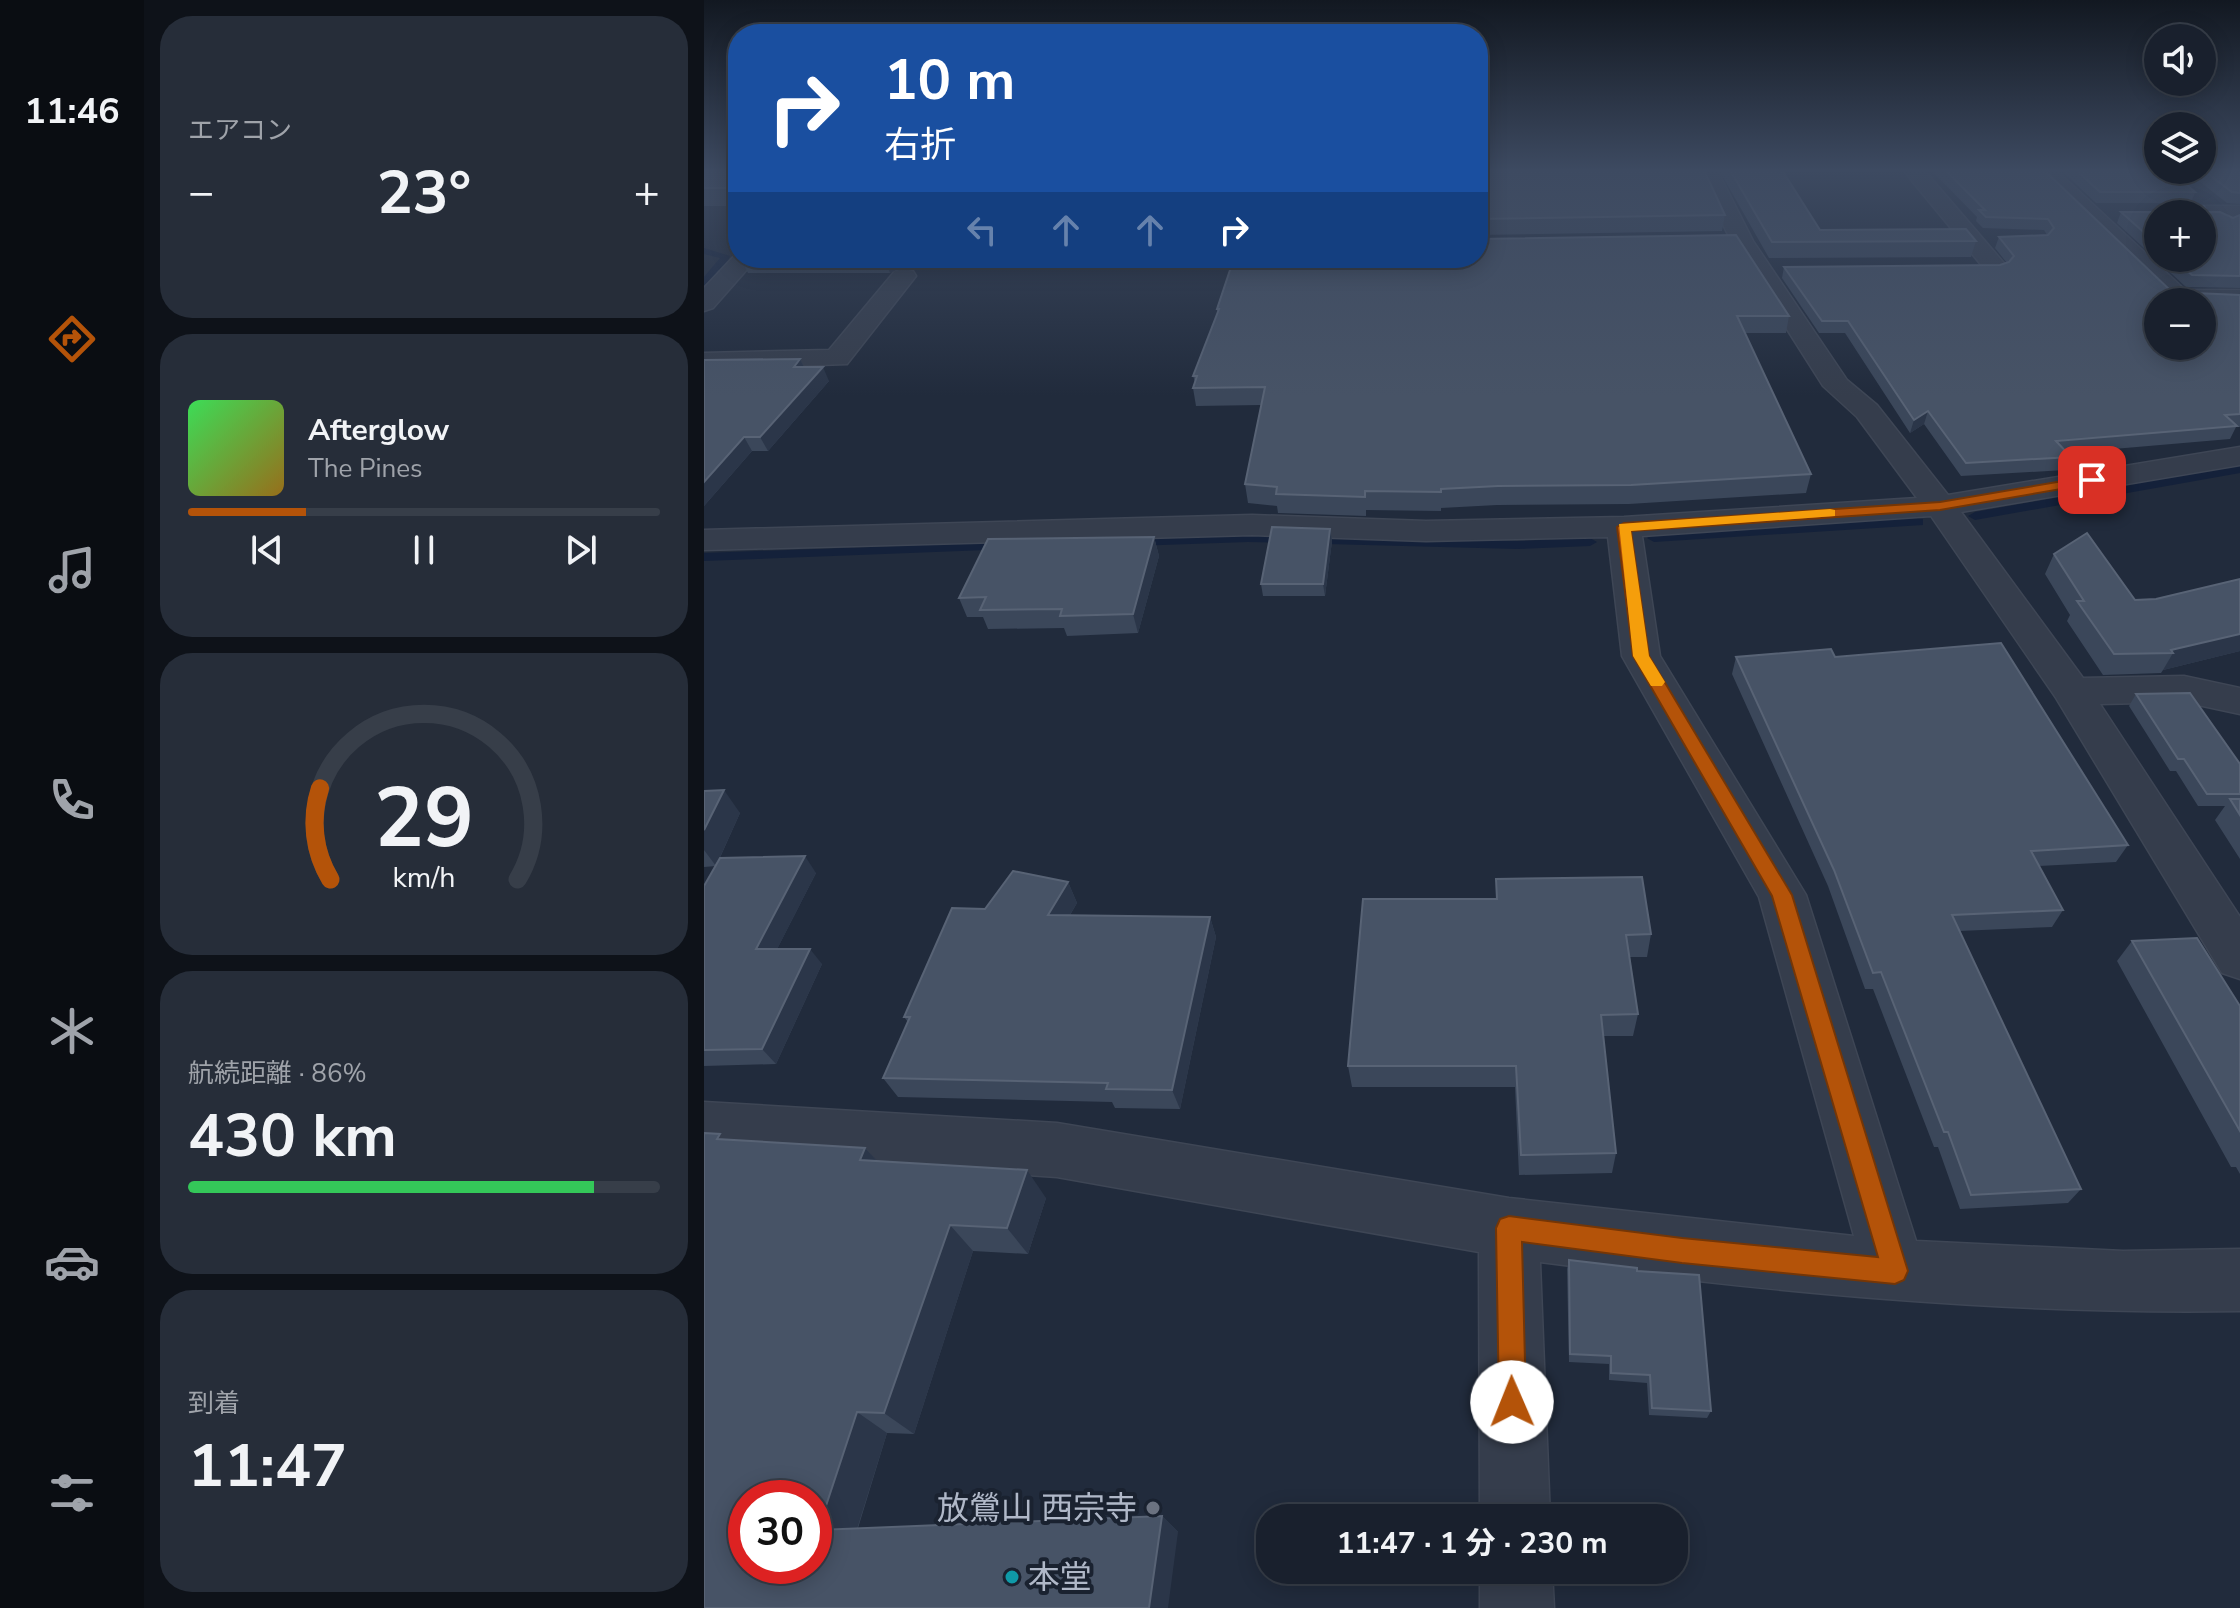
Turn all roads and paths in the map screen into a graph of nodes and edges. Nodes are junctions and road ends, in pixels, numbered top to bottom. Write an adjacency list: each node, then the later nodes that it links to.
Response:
1 (1745, 245): 6 (street)
2 (1977, 245): 4 (street)
3 (2123, 245): 9 (street)
4 (1964, 267)
5 (736, 268): 10 (street)
6 (1763, 268): 7 (street); 13 (street)
7 (1794, 268)
8 (904, 276): 11 (street)
9 (2240, 297)
10 (704, 303)
11 (704, 361)
12 (2240, 456): 13 (street)
13 (1940, 506): 14 (street); 16 (street)
14 (1624, 527): 15 (street); 21 (street)
15 (704, 540)
16 (2072, 691): 17 (street); 18 (street)
17 (2240, 701)
18 (2240, 958)
19 (704, 1128): 20 (street)
20 (1509, 1228): 21 (street); 23 (street)
21 (1895, 1271): 22 (street)
22 (2240, 1280)
23 (1515, 1504)
24 (1516, 1584): 25 (street)
25 (1517, 1608)

